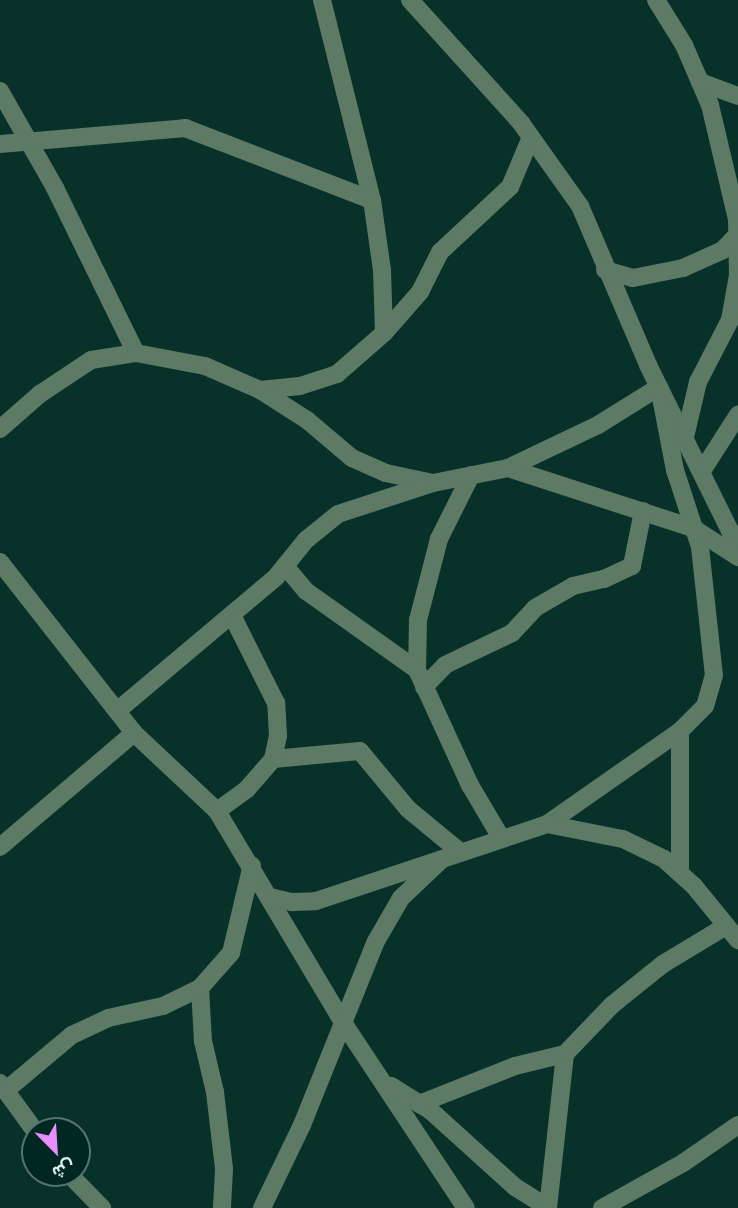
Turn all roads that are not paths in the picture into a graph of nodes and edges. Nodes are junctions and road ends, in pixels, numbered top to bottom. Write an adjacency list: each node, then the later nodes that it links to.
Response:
1 (322, 0): 10 (street)
2 (656, 0): 4 (street)
3 (420, 4): 7 (street)
4 (700, 82): 6 (street); 11 (street)
5 (0, 91): 8 (street)
6 (737, 91)
7 (531, 137): 12 (street); 13 (street)
8 (27, 143): 9 (street); 10 (street); 14 (street)
9 (0, 144)
10 (372, 200): 13 (street)
11 (738, 234): 12 (street); 19 (street)
12 (605, 270): 15 (street)
13 (384, 333): 16 (street)
14 (136, 352): 16 (street); 18 (street)
15 (659, 387): 19 (street); 22 (street); 27 (street)
16 (260, 390): 25 (street)
17 (738, 415): 21 (street)
18 (0, 429)
19 (685, 437): 23 (street)
20 (738, 438): 21 (street)
21 (720, 443): 23 (street)
22 (508, 468): 24 (street); 26 (street)
23 (702, 471): 28 (street)
24 (471, 475): 25 (street); 33 (street)
25 (433, 483): 31 (street)
26 (643, 511): 27 (street); 34 (street)
27 (693, 528): 29 (street); 36 (street)
28 (738, 547)
29 (738, 557)
30 (0, 562): 35 (street)
31 (285, 566): 32 (street); 33 (street)
32 (232, 615): 35 (street); 38 (street)
33 (417, 670): 34 (street)
34 (424, 687): 41 (street)
35 (117, 711): 37 (street)
36 (680, 731): 40 (street); 45 (street)
37 (134, 733): 39 (street); 42 (street)
38 (273, 760): 39 (street); 43 (street)
39 (217, 811): 44 (street)
40 (547, 824): 41 (street); 45 (street)
41 (500, 836): 43 (street)
42 (0, 847)
43 (451, 854): 46 (street); 50 (street)
44 (252, 865): 46 (street); 49 (street)
45 (680, 873): 47 (street)
46 (270, 897): 50 (street)
47 (726, 926): 48 (street); 51 (street)
48 (738, 940)
49 (200, 988): 53 (street); 59 (street)
50 (342, 1021): 52 (street); 60 (street)
51 (565, 1054): 54 (street); 62 (street)
52 (382, 1080): 54 (street); 61 (street)
53 (3, 1087): 55 (street)
54 (419, 1104): 62 (street)
55 (25, 1117)
56 (738, 1125): 63 (street)
57 (82, 1187): 58 (street)
58 (102, 1208)
59 (222, 1208)
60 (262, 1208)
61 (467, 1208)
62 (548, 1208)
63 (602, 1208)

